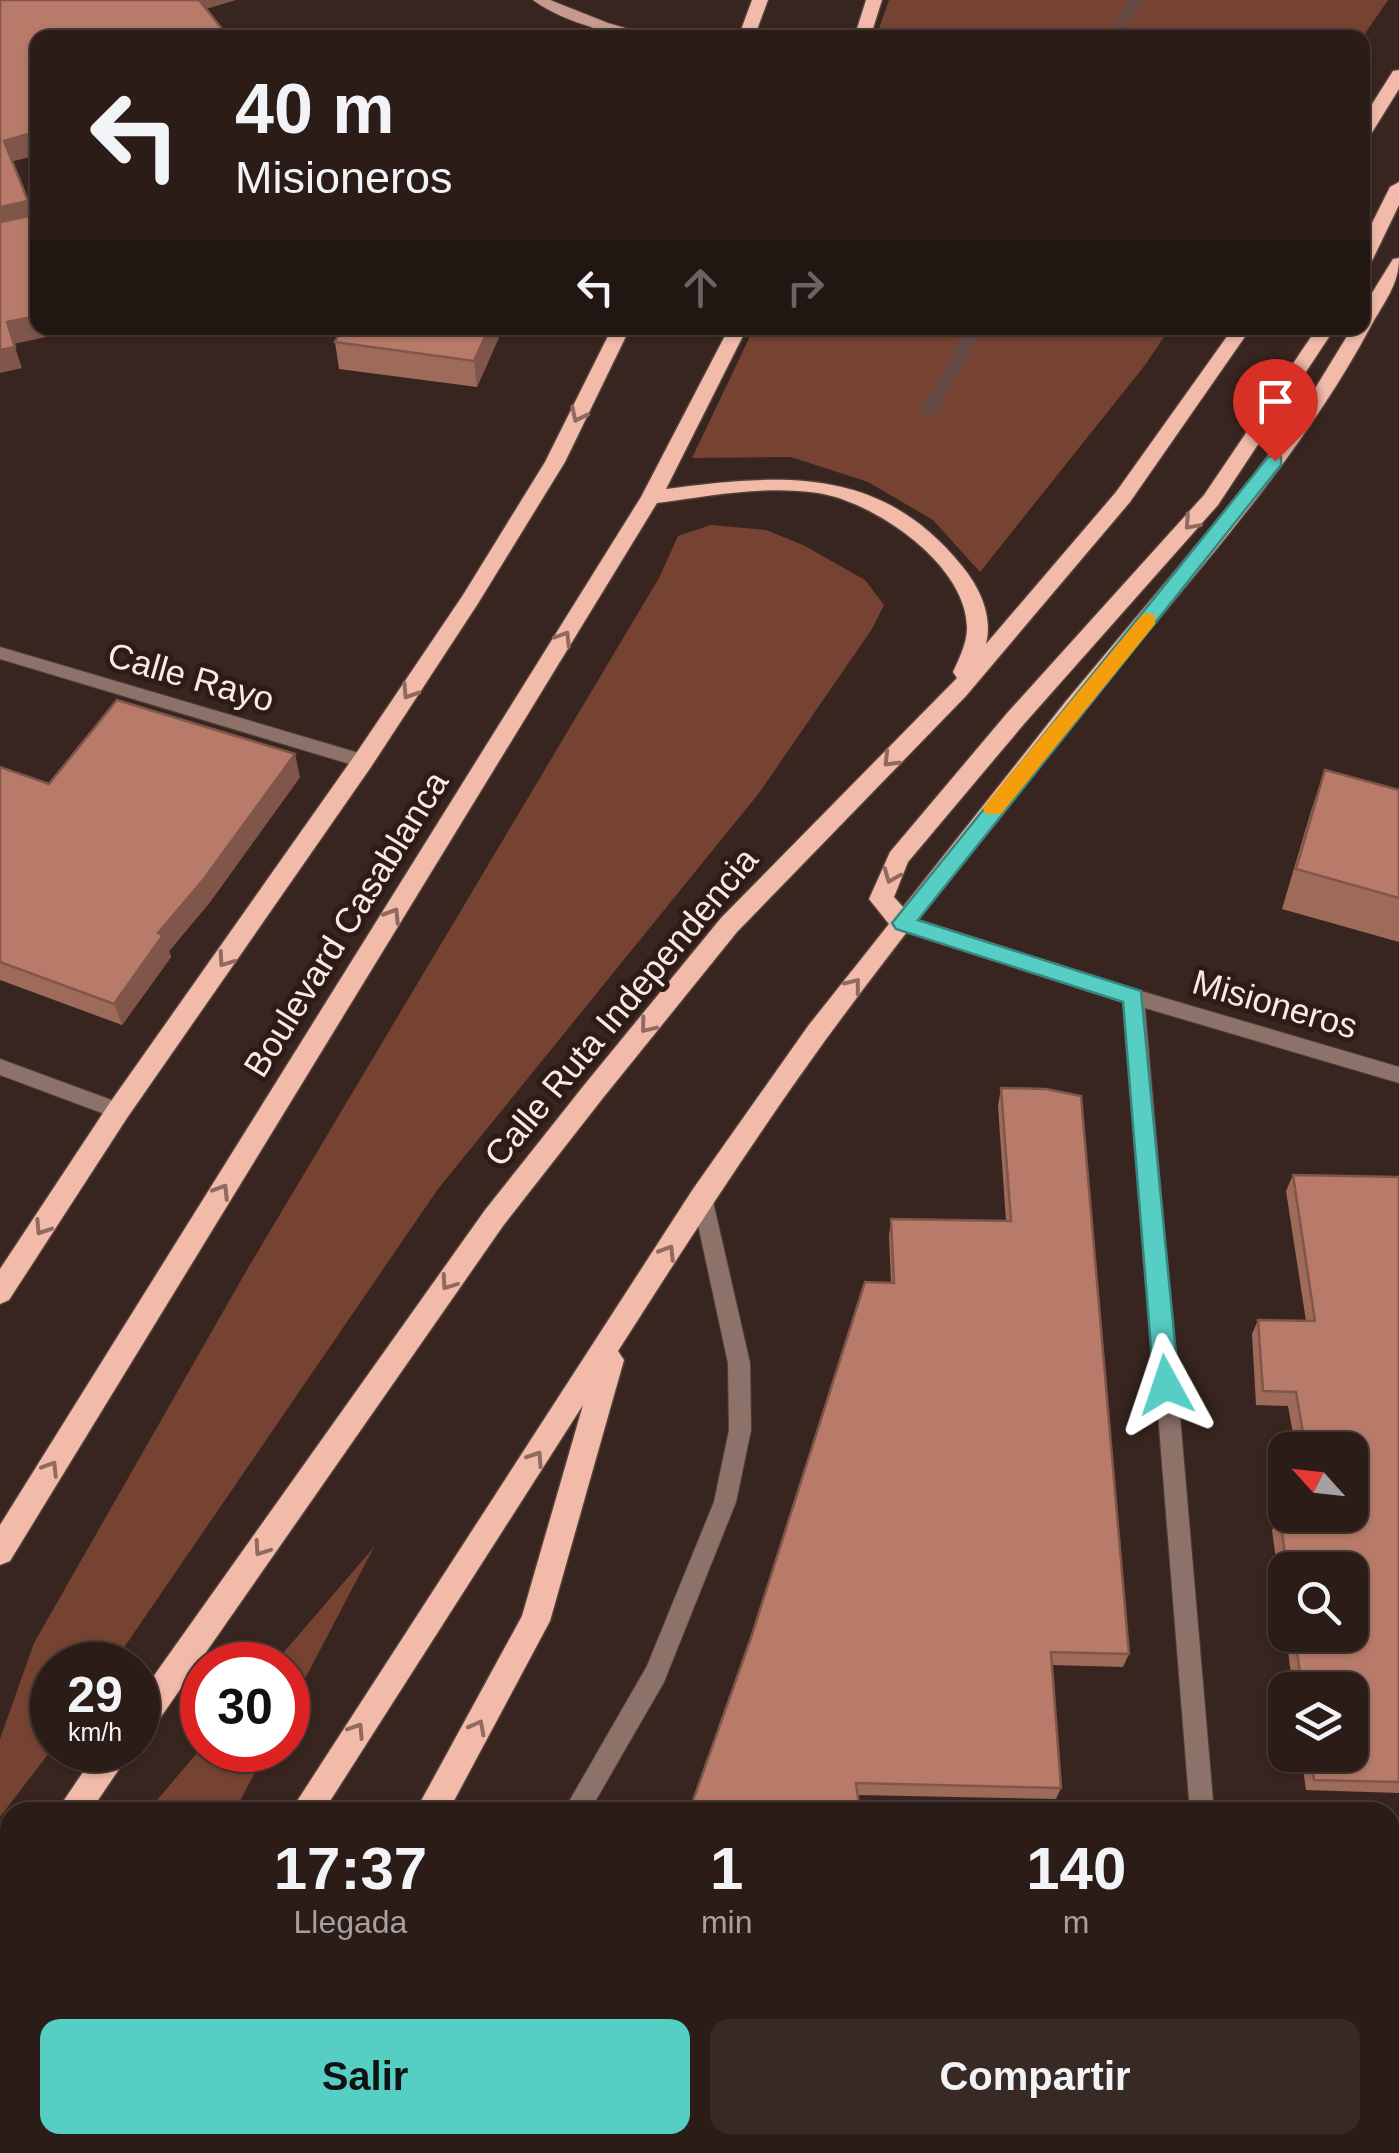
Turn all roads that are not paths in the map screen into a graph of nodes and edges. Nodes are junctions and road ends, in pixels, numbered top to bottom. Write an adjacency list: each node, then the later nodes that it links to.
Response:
1 (540, 0): 4 (street)
2 (760, 0): 7 (main road)
3 (874, 0): 8 (main road)
4 (604, 26): 5 (street); 6 (street)
5 (596, 30)
6 (621, 30)
7 (749, 30)
8 (865, 30)
9 (1399, 74): 10 (main road)
10 (1370, 122)
11 (1399, 186): 12 (main road)
12 (1370, 246)
13 (1399, 263): 14 (main road)
14 (1370, 312)
15 (618, 335): 23 (main road, Boulevard Casablanca, one-way to 23)
16 (735, 335): 20 (main road, Boulevard Casablanca)
17 (1237, 335): 22 (main road, Calle Ruta Independencia)
18 (1321, 335): 24 (main road, one-way to 24)
19 (1357, 335): 24 (main road)
20 (651, 497): 22 (main road); 32 (main road, Boulevard Casablanca, one-way to 20)
21 (0, 654): 23 (street, Calle Rayo)
22 (958, 690): 33 (main road, Calle Ruta Independencia, one-way to 33)
23 (364, 762): 28 (main road, Boulevard Casablanca, one-way to 28)
24 (903, 923): 25 (street, Misioneros); 29 (main road, one-way to 24)
25 (1134, 997): 27 (street, Misioneros); 39 (street)
26 (0, 1067): 28 (street)
27 (1399, 1075)
28 (118, 1111): 30 (main road, Boulevard Casablanca, one-way to 30)
29 (702, 1197): 31 (main road, one-way to 29); 38 (street)
30 (0, 1292)
31 (617, 1334): 36 (main road, one-way to 31); 37 (main road, one-way to 31)
32 (0, 1550)
33 (160, 1692)
34 (100, 1772): 35 (main road)
35 (78, 1802)
36 (312, 1802)
37 (437, 1802)
38 (581, 1802)
39 (1201, 1802)

